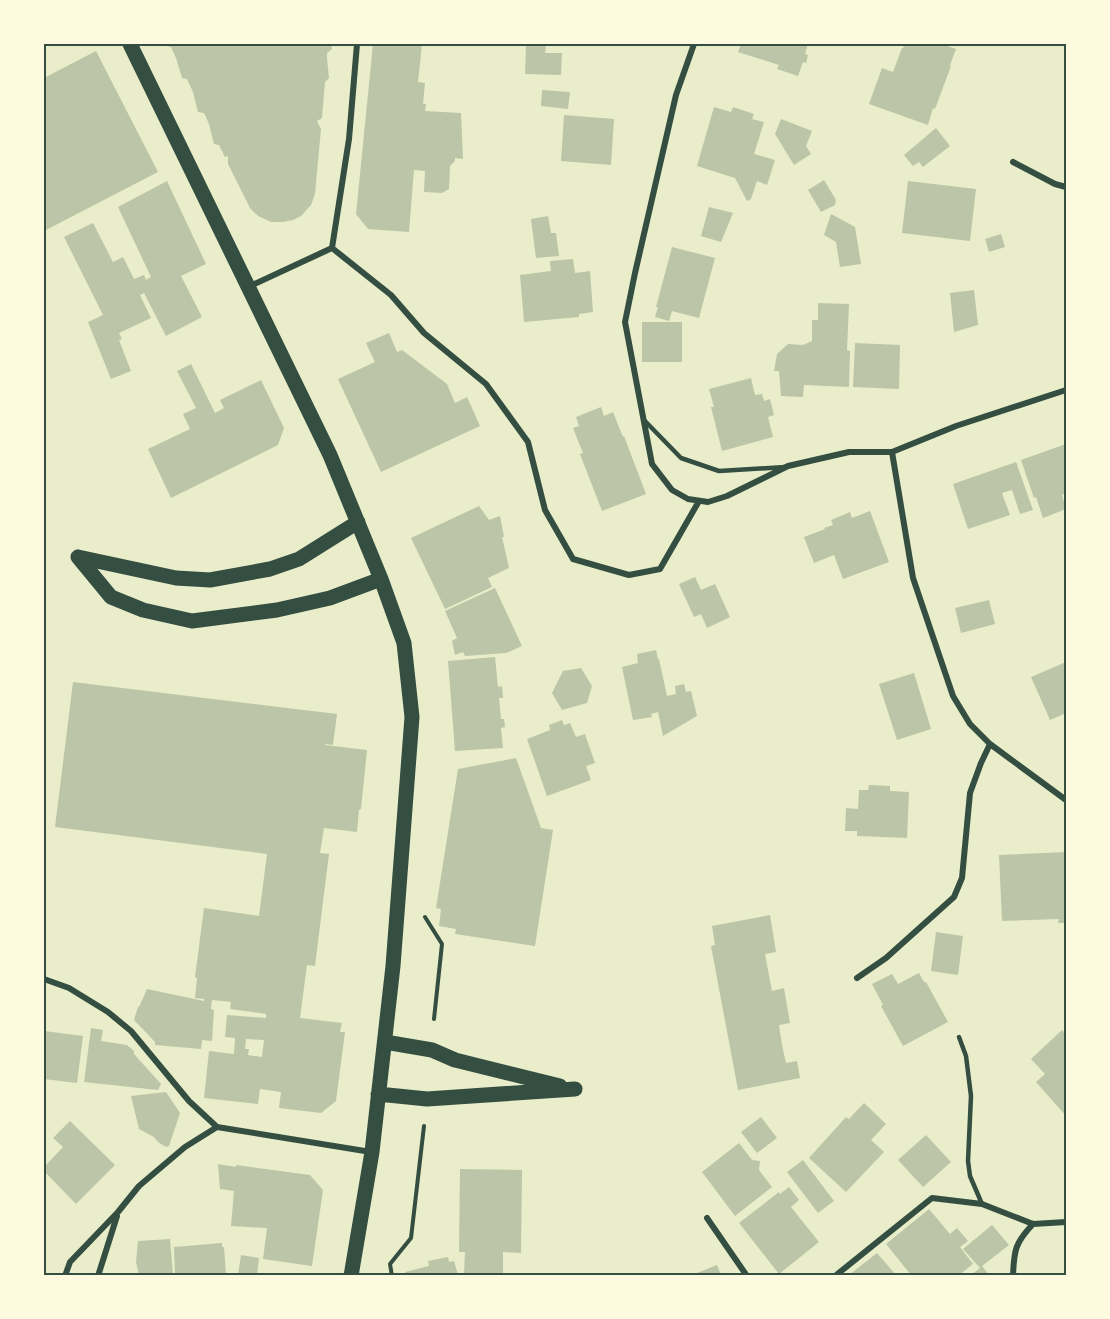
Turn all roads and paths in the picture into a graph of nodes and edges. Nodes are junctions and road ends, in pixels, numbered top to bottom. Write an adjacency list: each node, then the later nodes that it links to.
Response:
1 (130, 44): 7 (main road)
2 (357, 44): 6 (street)
3 (694, 44): 9 (street)
4 (1013, 162): 5 (street)
5 (1066, 187)
6 (332, 248): 7 (street); 12 (street)
7 (248, 287): 13 (main road)
8 (1066, 390): 10 (street)
9 (644, 420): 11 (lane); 12 (street)
10 (892, 452): 11 (street); 15 (street)
11 (788, 466): 12 (street)
12 (699, 501)
13 (358, 522): 14 (main road); 14 (main road)
14 (381, 579): 22 (main road)
15 (990, 744): 16 (street); 18 (street)
16 (1066, 800)
17 (420, 910): 20 (path)
18 (856, 978)
19 (44, 980): 25 (street)
20 (435, 1019)
21 (959, 1037): 27 (lane)
22 (385, 1042): 23 (main road); 23 (main road)
23 (378, 1094): 26 (main road)
24 (424, 1122): 35 (path)
25 (217, 1127): 26 (street); 28 (street)
26 (372, 1152): 34 (main road)
27 (982, 1204): 31 (street); 37 (street)
28 (118, 1212): 32 (street); 33 (street)
29 (707, 1218): 36 (street)
30 (1066, 1222): 31 (street)
31 (1033, 1224): 38 (street)
32 (64, 1275)
33 (98, 1275)
34 (351, 1275)
35 (392, 1275)
36 (747, 1275)
37 (835, 1275)
38 (1013, 1275)

